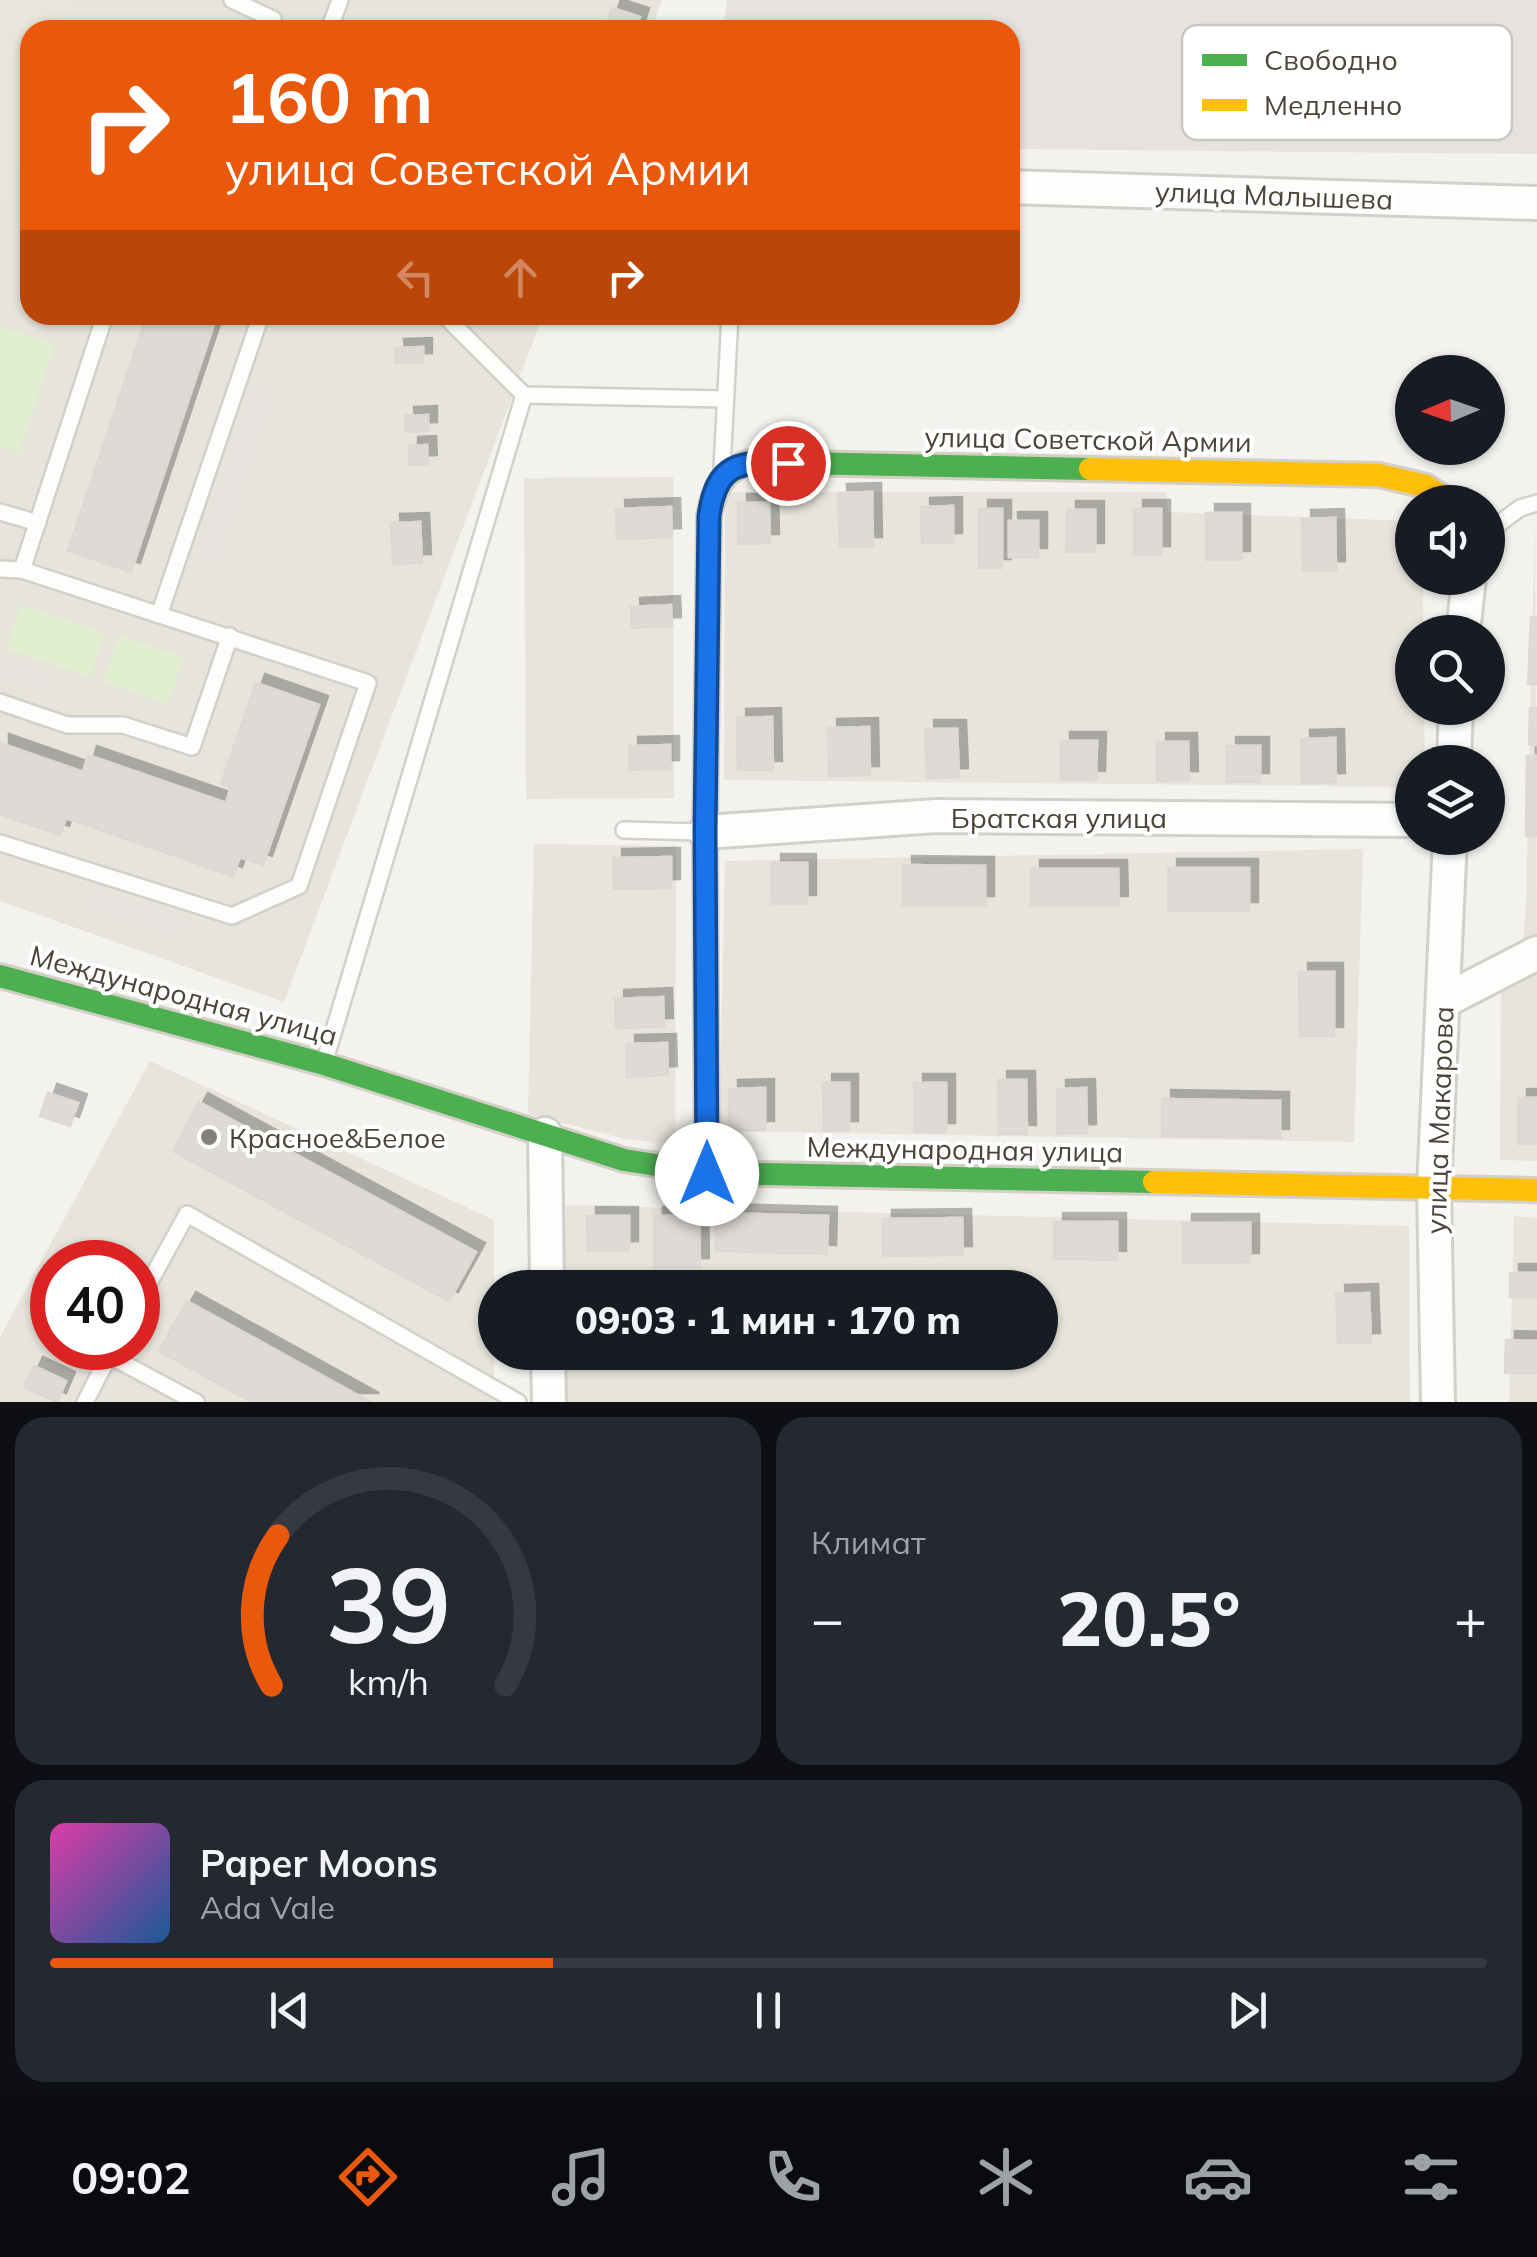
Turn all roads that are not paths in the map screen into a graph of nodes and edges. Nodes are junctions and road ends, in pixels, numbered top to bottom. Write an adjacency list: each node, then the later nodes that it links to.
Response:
1 (232, 0): 2 (lane)
2 (273, 20)
3 (1020, 186): 4 (street, улица Малышева)
4 (1537, 203)
5 (102, 325): 16 (lane)
6 (257, 325): 19 (lane)
7 (454, 325): 9 (lane)
8 (729, 325): 10 (lane)
9 (524, 395): 10 (lane); 30 (lane)
10 (725, 399): 11 (lane)
11 (721, 477): 12 (street, улица Советской Армии); 24 (street)
12 (1426, 485)
13 (1537, 502): 15 (lane)
14 (0, 512): 16 (lane)
15 (1505, 519)
16 (38, 524): 18 (lane)
17 (0, 570): 18 (lane)
18 (22, 570): 19 (lane)
19 (159, 615): 20 (lane)
20 (230, 636): 21 (lane); 25 (lane)
21 (0, 702)
22 (1395, 820): 24 (street, Братская улица)
23 (624, 830): 24 (lane)
24 (705, 832): 32 (street)
25 (0, 843)
26 (1449, 855): 29 (street, улица Макарова)
27 (1537, 953): 29 (street)
28 (0, 976): 30 (street, Международная улица)
29 (1444, 1001): 33 (street, улица Макарова)
30 (324, 1064): 31 (street, Международная улица)
31 (545, 1134): 32 (street, Международная улица); 36 (street)
32 (707, 1174): 33 (street, Международная улица)
33 (1434, 1188): 34 (street, Международная улица); 44 (street, улица Макарова)
34 (1537, 1190)
35 (160, 1263): 42 (lane)
36 (547, 1270)
37 (101, 1370): 40 (lane)
38 (143, 1370): 41 (lane)
39 (548, 1370): 43 (street)
40 (85, 1402)
41 (196, 1402)
42 (518, 1402)
43 (548, 1402)
44 (1438, 1402)

